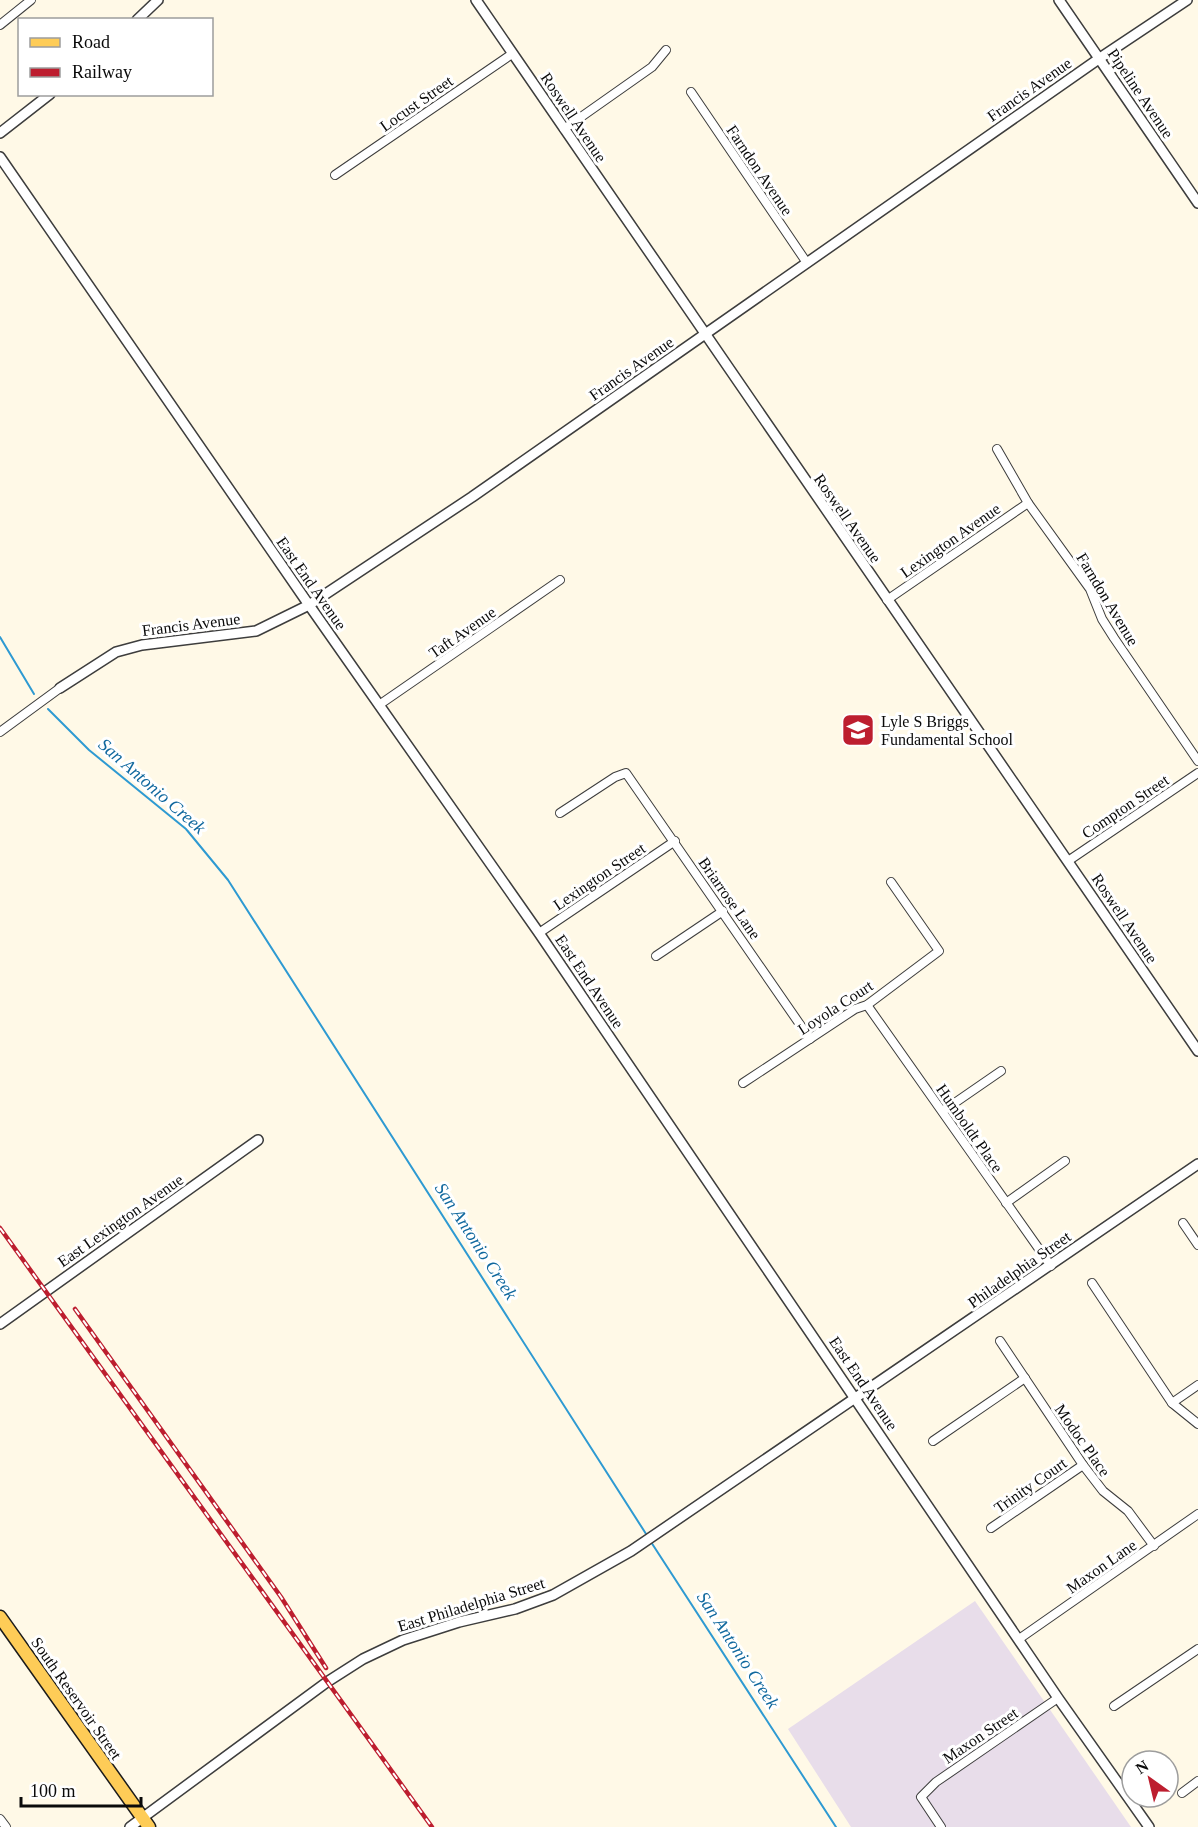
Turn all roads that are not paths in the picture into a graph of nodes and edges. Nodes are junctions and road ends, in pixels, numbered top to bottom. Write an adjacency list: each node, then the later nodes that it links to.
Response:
1 (31, 0): 7 (street)
2 (158, 0): 6 (street)
3 (476, 0): 9 (street, Roswell Avenue)
4 (1059, 0): 10 (street, Pipeline Avenue)
5 (1187, 0): 10 (street, Francis Avenue)
6 (139, 18)
7 (0, 25)
8 (666, 50): 13 (street)
9 (512, 54): 13 (street, Roswell Avenue); 16 (street, Locust Street)
10 (1100, 58): 17 (street, Pipeline Avenue); 18 (street, Francis Avenue)
11 (691, 92): 18 (street, Farndon Avenue)
12 (47, 96): 14 (street)
13 (564, 129): 19 (street, Roswell Avenue)
14 (0, 133)
15 (0, 157): 24 (street, East End Avenue)
16 (335, 175)
17 (1198, 203)
18 (807, 262): 19 (street, Francis Avenue)
19 (704, 335): 23 (street, Roswell Avenue); 24 (street, Francis Avenue)
20 (997, 449): 21 (street, Farndon Avenue)
21 (1028, 503): 23 (street, Lexington Avenue); 28 (street, Farndon Avenue)
22 (560, 580): 26 (street, Taft Avenue)
23 (887, 600): 32 (street, Roswell Avenue)
24 (309, 605): 25 (street, Francis Avenue); 26 (street, East End Avenue)
25 (60, 688): 27 (street)
26 (379, 705): 35 (street, East End Avenue)
27 (0, 732)
28 (1198, 761)
29 (1198, 773): 32 (street, Compton Street)
30 (560, 813): 31 (street, Briarrose Lane)
31 (675, 841): 34 (street, Briarrose Lane); 35 (street, Lexington Street)
32 (1068, 861): 39 (street, Roswell Avenue)
33 (891, 882): 37 (street, Loyola Court)
34 (723, 911): 36 (street); 38 (street, Briarrose Lane)
35 (539, 933): 55 (street, East End Avenue)
36 (656, 956)
37 (867, 1005): 38 (street, Loyola Court); 42 (street, Humboldt Place)
38 (810, 1039): 41 (street, Loyola Court)
39 (1198, 1051)
40 (1001, 1071): 42 (street)
41 (743, 1083)
42 (943, 1111): 46 (street, Humboldt Place)
43 (258, 1140): 51 (street, East Lexington Avenue)
44 (1065, 1161): 46 (street)
45 (1198, 1164): 49 (street, Philadelphia Street)
46 (1006, 1203): 49 (street, Humboldt Place)
47 (1183, 1223): 48 (street)
48 (1198, 1245)
49 (1051, 1266): 55 (street, Philadelphia Street)
50 (1092, 1283): 56 (street)
51 (0, 1324)
52 (1000, 1341): 53 (street, Modoc Place)
53 (1025, 1378): 58 (street); 59 (street, Modoc Place)
54 (1198, 1385): 56 (street)
55 (857, 1399): 64 (street, East End Avenue); 71 (street, East Philadelphia Street)
56 (1172, 1403): 57 (street)
57 (1198, 1424)
58 (933, 1441)
59 (1083, 1465): 61 (street, Trinity Court); 62 (street, Modoc Place)
60 (1198, 1514): 62 (street, Maxon Lane)
61 (991, 1528)
62 (1154, 1546): 64 (street, Maxon Lane)
63 (0, 1617): 71 (main road, South Reservoir Street)
64 (1019, 1639): 66 (street, East End Avenue)
65 (1198, 1649): 67 (street)
66 (1058, 1698): 74 (street, Maxon Street); 75 (street, East End Avenue)
67 (1114, 1706)
68 (1198, 1782): 69 (street)
69 (1182, 1793)
70 (0, 1819): 72 (street)
71 (146, 1823): 73 (street, East Philadelphia Street)
72 (6, 1827)
73 (130, 1827)
74 (941, 1827)
75 (1149, 1827)

